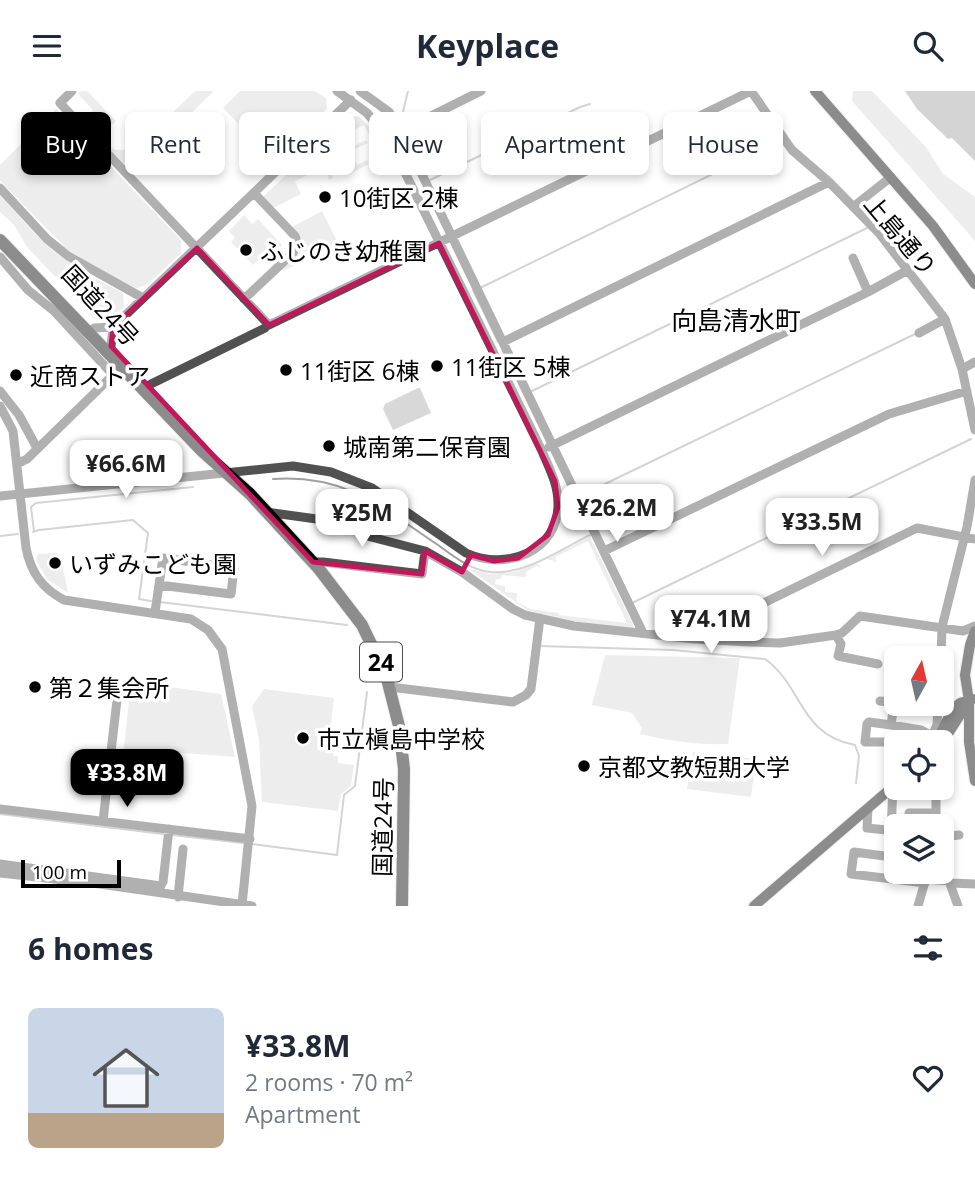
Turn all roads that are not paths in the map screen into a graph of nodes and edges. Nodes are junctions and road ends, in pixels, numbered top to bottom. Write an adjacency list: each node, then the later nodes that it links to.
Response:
1 (72, 91): 19 (street)
2 (337, 91): 7 (street)
3 (360, 91): 8 (street)
4 (481, 91): 9 (street)
5 (751, 91): 12 (street, 上島通り); 17 (street)
6 (815, 91): 11 (main road)
7 (351, 100): 14 (street); 17 (street)
8 (389, 112)
9 (439, 112)
10 (422, 175): 17 (street)
11 (891, 177): 15 (street); 23 (main road)
12 (828, 182): 15 (street, 上島通り); 32 (street)
13 (0, 188): 25 (street)
14 (254, 193): 19 (street); 26 (street)
15 (853, 207): 22 (street, 上島通り)
16 (0, 229): 30 (highway, 国道24号 / 24)
17 (447, 239): 28 (street); 32 (street); 41 (street)
18 (0, 240): 44 (highway, 国道24号 / 24)
19 (197, 248): 25 (street); 26 (street)
20 (0, 257): 42 (street)
21 (853, 258): 24 (street)
22 (908, 270): 24 (street); 27 (street, 上島通り)
23 (975, 284)
24 (868, 292): 41 (street)
25 (143, 298): 29 (street)
26 (244, 299): 28 (street)
27 (945, 319): 31 (street); 35 (street, 上島通り)
28 (267, 326): 36 (street)
29 (113, 327): 30 (street); 33 (street)
30 (94, 328): 33 (highway, 国道24号 / 24)
31 (919, 333)
32 (503, 342): 41 (street)
33 (111, 346): 36 (highway, 国道24号 / 24)
34 (975, 362): 35 (street)
35 (962, 369): 38 (street, 上島通り)
36 (149, 385): 44 (highway, 国道24号 / 24)
37 (0, 391): 42 (street)
38 (967, 391): 40 (street, 上島通り); 51 (street)
39 (0, 406): 43 (street)
40 (975, 430)
41 (549, 447): 51 (street); 53 (street)
42 (37, 448): 43 (street)
43 (17, 464): 46 (street)
44 (226, 472): 46 (street); 48 (highway, 国道24号 / 24); 53 (street)
45 (975, 479): 49 (street)
46 (21, 494): 47 (street); 55 (street)
47 (0, 496)
48 (266, 512): 50 (street); 52 (highway, 国道24号 / 24)
49 (970, 538): 57 (street); 61 (street)
50 (425, 551): 52 (street); 53 (street)
51 (604, 551): 59 (street)
52 (313, 562): 64 (highway, 国道24号 / 24)
53 (466, 564): 56 (street)
54 (159, 585): 54 (street); 55 (street)
55 (156, 605): 89 (street)
56 (540, 618): 59 (street); 64 (street)
57 (942, 627): 58 (street); 60 (street); 62 (street)
58 (975, 629): 67 (main road)
59 (643, 633): 61 (street)
60 (836, 635): 61 (street); 63 (street)
61 (695, 639)
62 (941, 646)
63 (878, 664)
64 (390, 687): 103 (highway, 国道24号 / 24)
65 (117, 700): 84 (street)
66 (880, 701): 68 (street)
67 (973, 701): 70 (main road); 72 (main road); 74 (main road)
68 (884, 702)
69 (892, 716): 71 (street)
70 (954, 724): 72 (main road); 75 (main road)
71 (891, 725): 73 (street); 76 (street)
72 (969, 728): 77 (main road)
73 (920, 730)
74 (941, 730)
75 (947, 730)
76 (884, 742)
77 (975, 781)
78 (884, 795): 80 (main road)
79 (934, 800): 83 (street)
80 (868, 808): 85 (street); 104 (main road)
81 (0, 809): 84 (street)
82 (909, 813): 83 (street)
83 (933, 813)
84 (103, 821): 86 (street)
85 (884, 830)
86 (169, 833): 89 (street); 99 (street)
87 (958, 835): 88 (street)
88 (954, 836)
89 (250, 842): 101 (street)
90 (183, 849): 100 (street)
91 (0, 864): 93 (street)
92 (0, 873): 93 (street)
93 (53, 874): 99 (street)
94 (888, 878): 94 (street)
95 (954, 883): 98 (street)
96 (923, 884): 105 (street)
97 (951, 884): 106 (street)
98 (975, 884)
99 (158, 891): 100 (street); 102 (street)
100 (178, 897): 101 (street)
101 (247, 905)
102 (157, 906)
103 (401, 906)
104 (754, 906)
105 (918, 906)
106 (958, 906)

